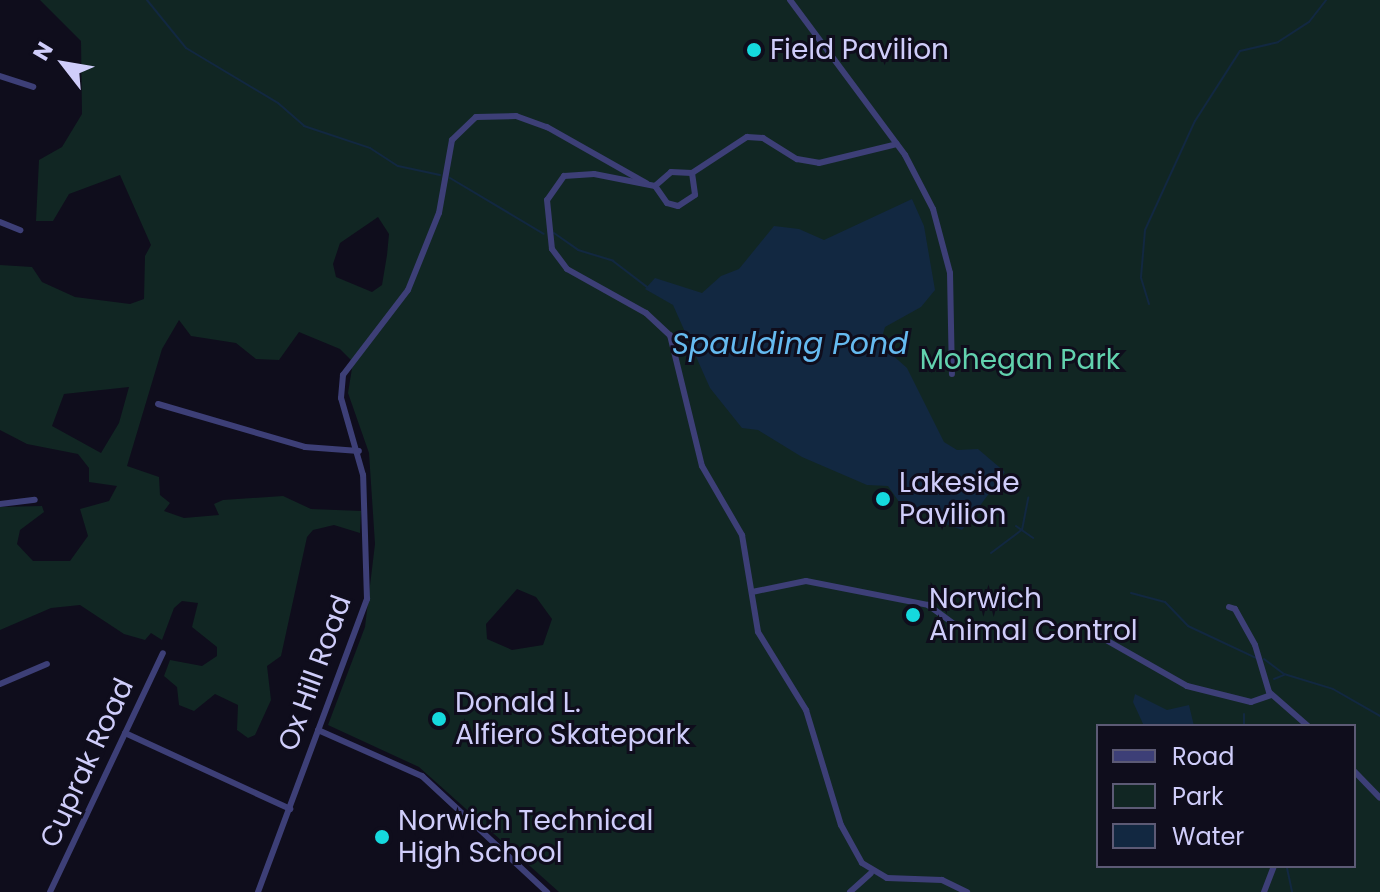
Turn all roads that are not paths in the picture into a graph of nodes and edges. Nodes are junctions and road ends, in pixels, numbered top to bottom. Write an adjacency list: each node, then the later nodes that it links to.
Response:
1 (790, 0): 4 (street)
2 (0, 76): 3 (street)
3 (33, 87)
4 (897, 144): 5 (street); 10 (street)
5 (692, 173): 7 (street); 7 (street)
6 (646, 183): 7 (street); 12 (street, Ox Hill Road); 15 (street)
7 (655, 186)
8 (0, 222): 9 (street)
9 (20, 230)
10 (952, 374)
11 (158, 404): 12 (street)
12 (359, 451): 24 (street, Ox Hill Road)
13 (35, 500): 14 (street)
14 (0, 504)
15 (752, 592): 17 (street); 30 (street)
16 (1229, 607): 22 (street)
17 (954, 624)
18 (1099, 636): 22 (street)
19 (163, 653): 25 (street, Cuprak Road)
20 (47, 664): 21 (street)
21 (0, 684)
22 (1271, 695): 23 (street)
23 (1306, 724)
24 (318, 730): 28 (street, Ox Hill Road); 33 (street)
25 (125, 733): 28 (street); 31 (street, Cuprak Road)
26 (1356, 773): 27 (street)
27 (1380, 798)
28 (290, 809): 32 (street, Ox Hill Road)
29 (1273, 868): 36 (street)
30 (871, 873): 34 (street); 35 (street)
31 (50, 892)
32 (258, 892)
33 (547, 892)
34 (850, 892)
35 (967, 892)
36 (1264, 892)

